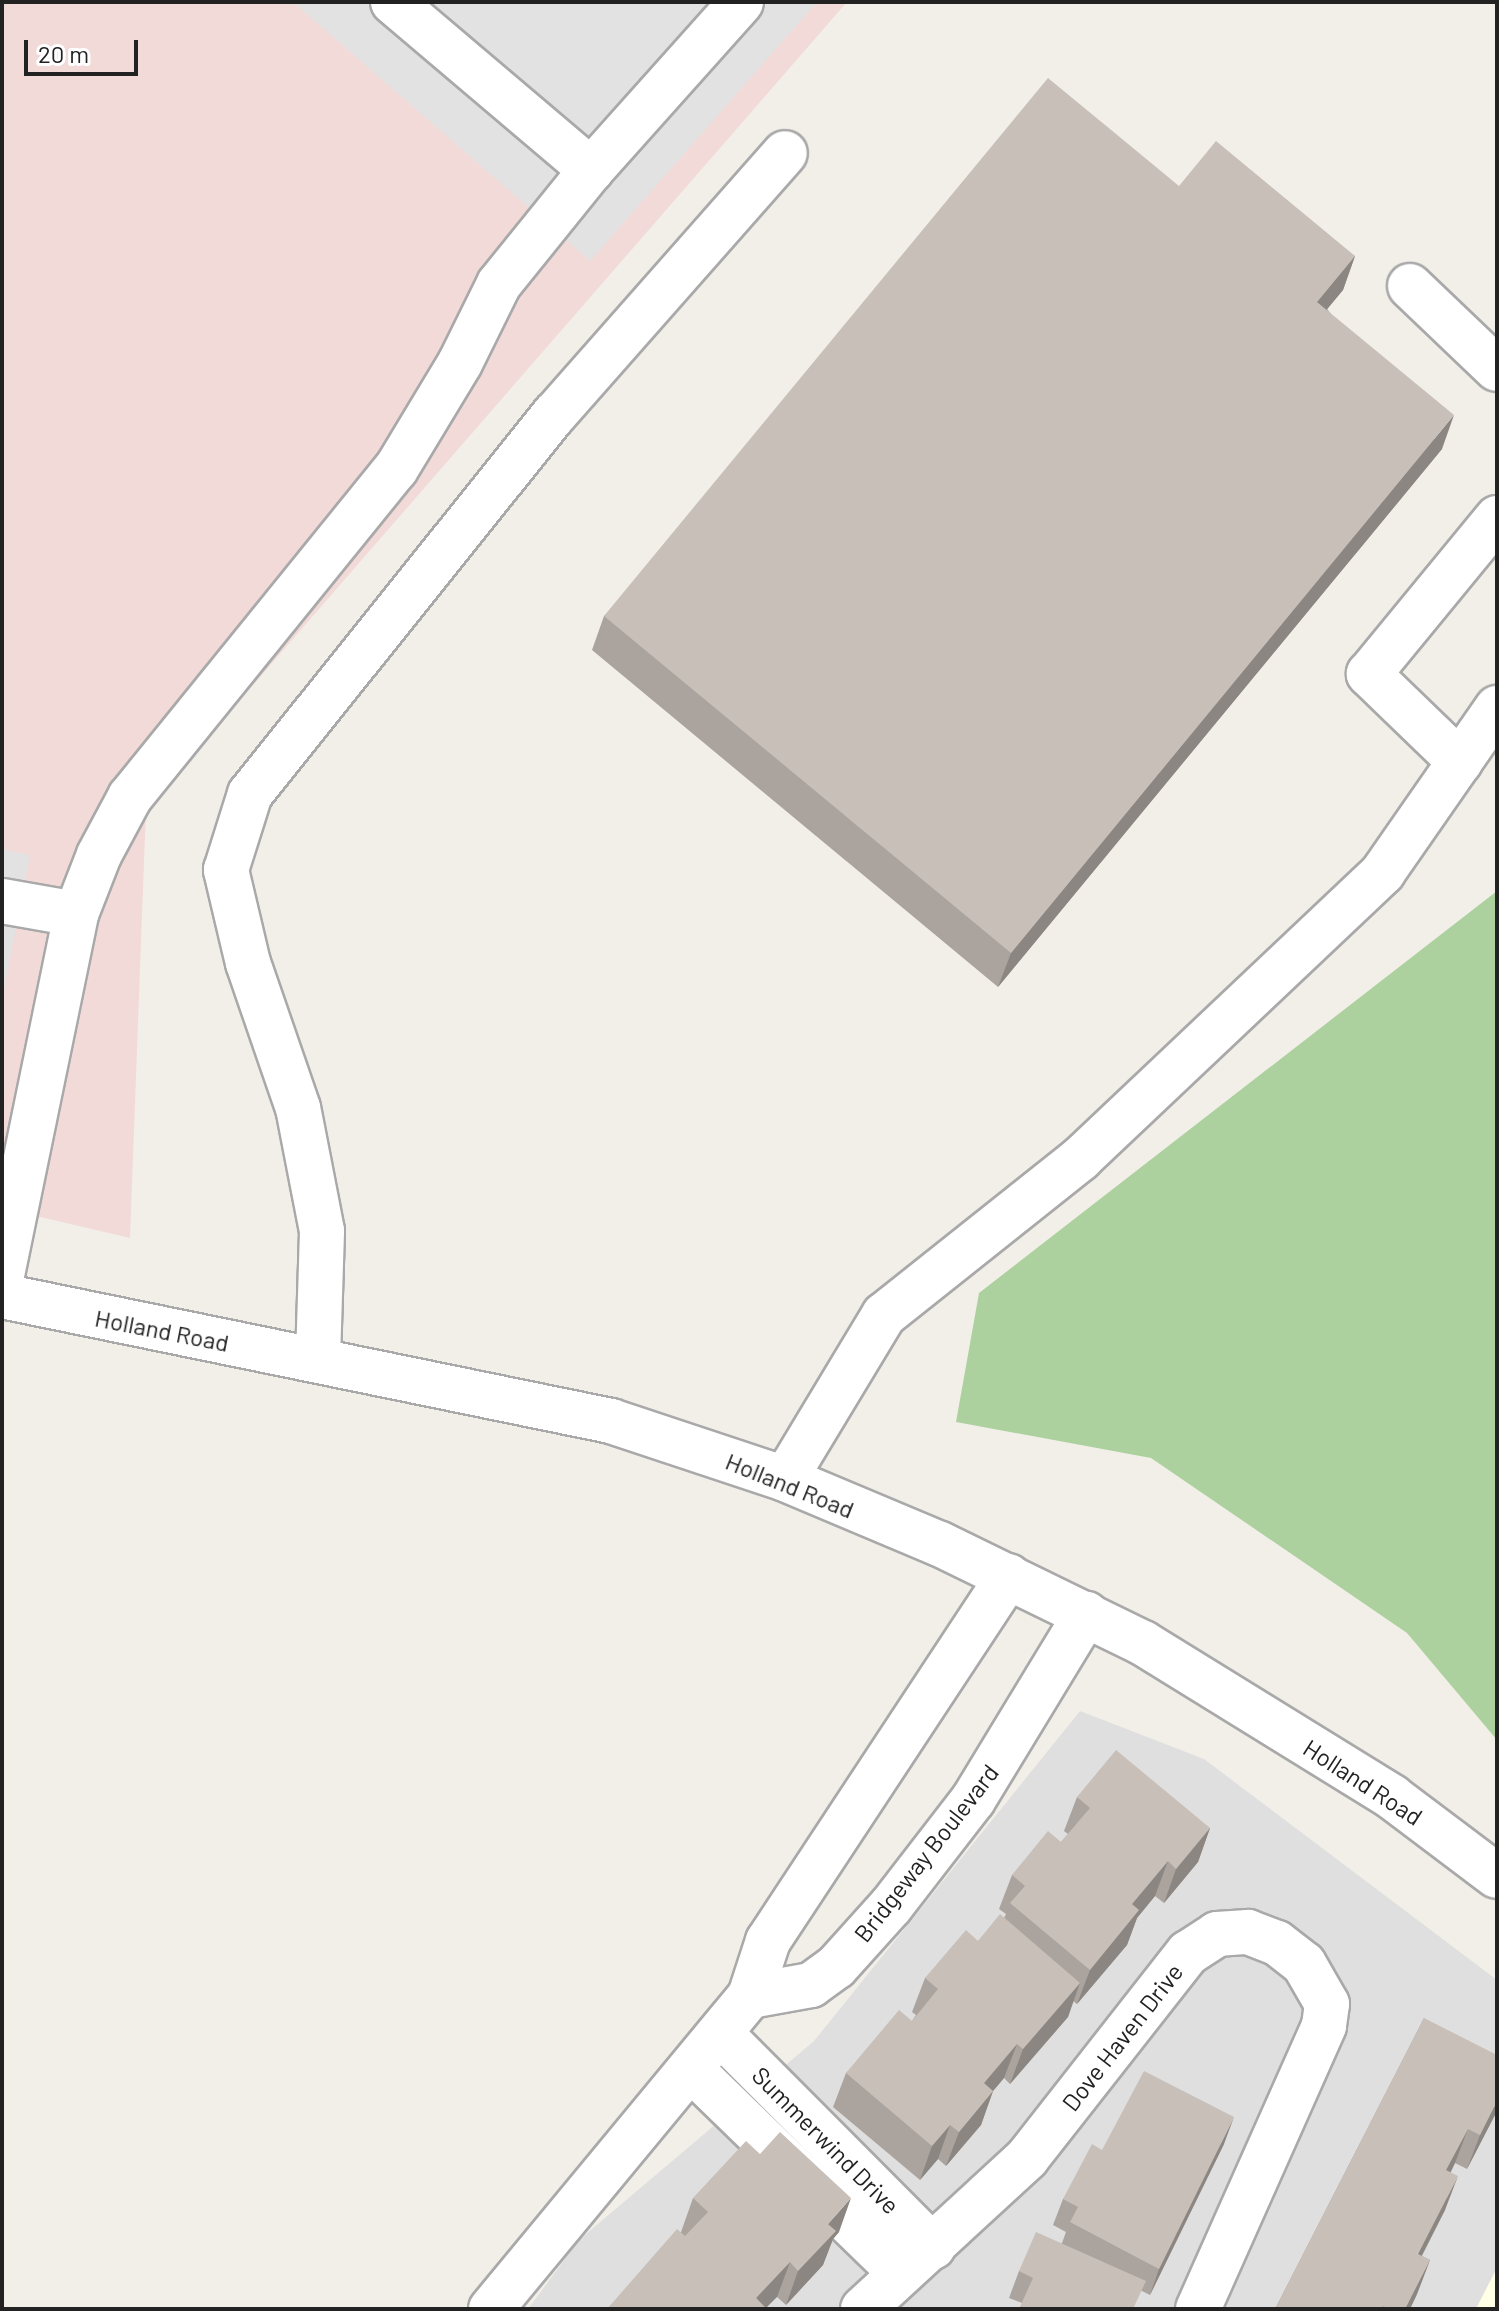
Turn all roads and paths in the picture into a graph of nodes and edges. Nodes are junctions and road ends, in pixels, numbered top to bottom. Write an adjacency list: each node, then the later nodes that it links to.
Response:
1 (393, 2): 4 (street)
2 (741, 2): 4 (street)
3 (785, 153): 14 (street)
4 (591, 170): 11 (street)
5 (1410, 286): 6 (street)
6 (1497, 369)
7 (1497, 518): 9 (street)
8 (1497, 708): 9 (street)
9 (1460, 762): 15 (street)
10 (2, 901): 11 (street)
11 (76, 914): 12 (street)
12 (2, 1275)
13 (2, 1296): 14 (street, Holland Road)
14 (318, 1359): 15 (street, Holland Road)
15 (785, 1479): 16 (street, Holland Road)
16 (1009, 1576): 17 (street, Holland Road); 19 (street)
17 (1086, 1614): 18 (street, Holland Road); 19 (street, Bridgeway Boulevard)
18 (1497, 1876)
19 (750, 1996): 20 (street)
20 (720, 2033): 21 (street); 22 (street, Summerwind Drive)
21 (691, 2069): 23 (street, Summerwind Drive); 25 (street)
22 (828, 2141): 23 (street); 24 (street, Summerwind Drive)
23 (798, 2172): 24 (street, Summerwind Drive)
24 (917, 2260): 26 (street, Dove Haven Drive); 27 (street, Dove Haven Drive)
25 (491, 2309)
26 (863, 2309)
27 (1198, 2309)

